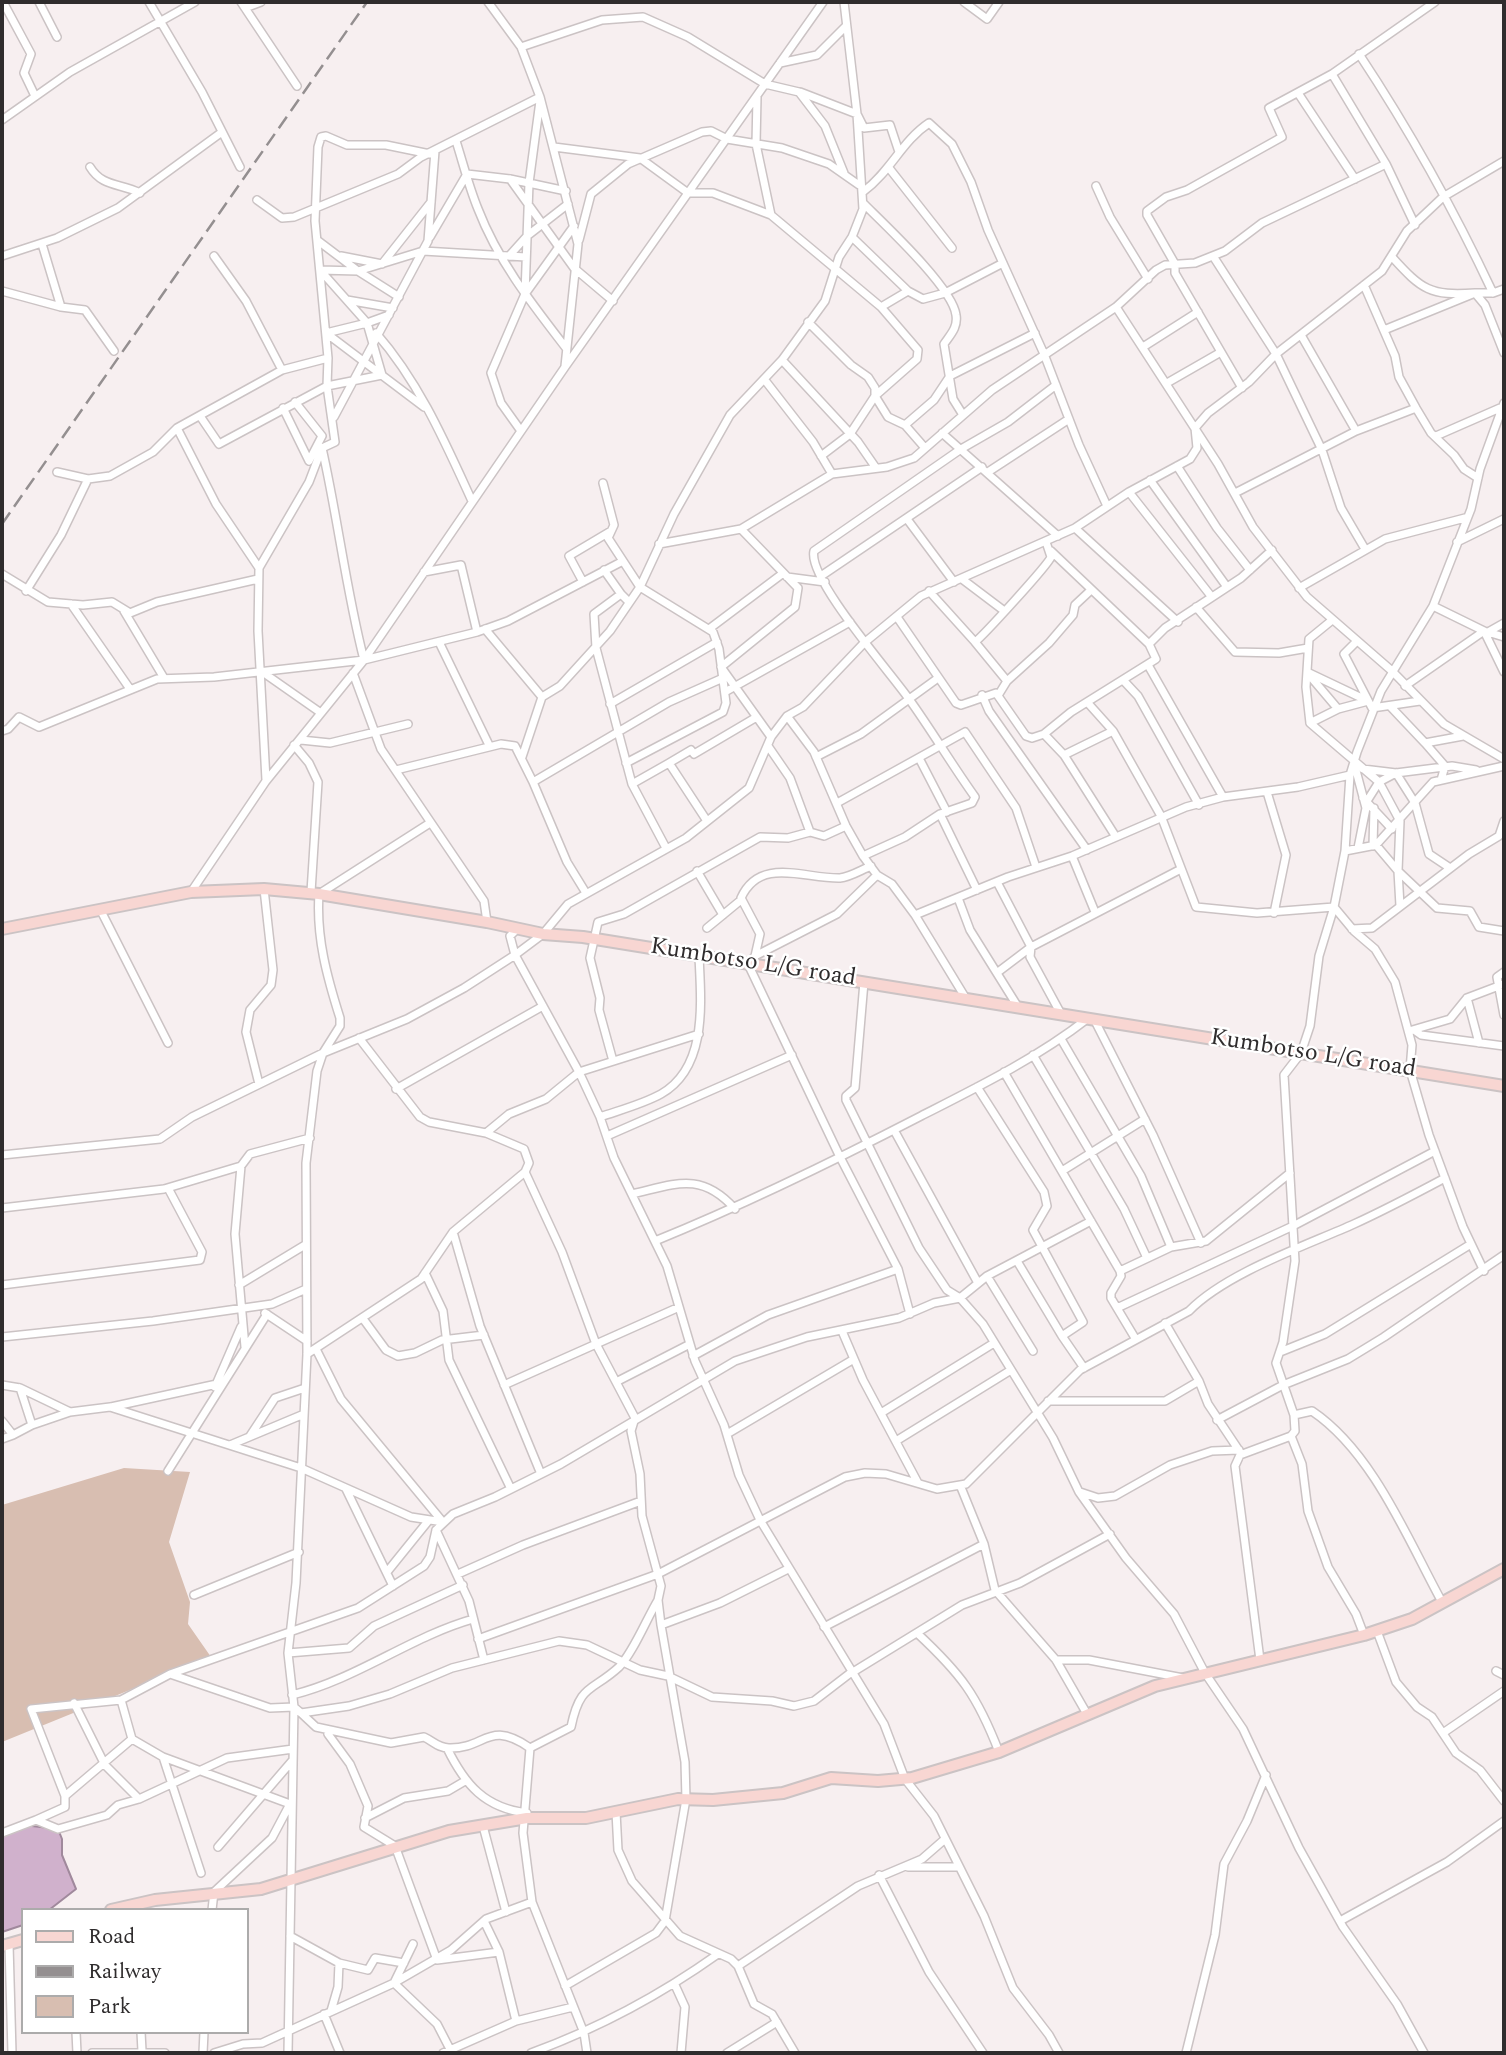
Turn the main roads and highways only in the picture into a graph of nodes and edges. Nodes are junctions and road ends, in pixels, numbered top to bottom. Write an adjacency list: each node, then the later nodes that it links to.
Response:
1 (2, 929): 2 (main road, Kumbotso L/G road)
2 (1504, 1086)
3 (1504, 1569): 4 (main road)
4 (136, 1907)

